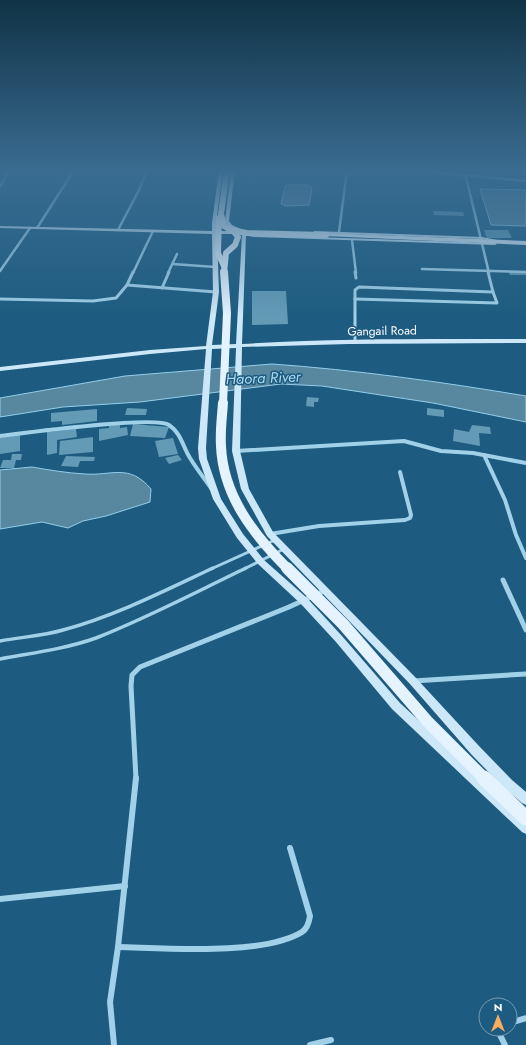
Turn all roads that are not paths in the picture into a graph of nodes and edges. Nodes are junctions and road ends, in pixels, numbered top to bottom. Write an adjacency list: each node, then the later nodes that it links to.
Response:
1 (43, 219): 11 (street)
2 (124, 219): 12 (street)
3 (215, 219): 16 (street)
4 (219, 219): 25 (main road, bridge)
5 (222, 219): 13 (main road, bridge)
6 (227, 219): 17 (street)
7 (341, 219): 15 (street)
8 (476, 219): 20 (street)
9 (0, 227): 10 (street)
10 (30, 228): 11 (street); 27 (street)
11 (37, 228): 12 (street)
12 (118, 230): 14 (street)
13 (230, 230): 18 (main road, bridge); 22 (main road, bridge)
14 (153, 231): 16 (street); 31 (street)
15 (339, 232): 17 (street); 20 (street)
16 (213, 233): 17 (street); 25 (street)
17 (244, 234): 19 (street); 39 (street)
18 (326, 236): 20 (main road); 22 (main road, bridge)
19 (352, 240): 20 (street); 30 (street)
20 (482, 241): 21 (main road); 28 (street)
21 (526, 243)
22 (236, 245): 25 (main road, bridge)
23 (177, 254): 24 (street)
24 (173, 264): 25 (street); 32 (street)
25 (220, 267): 33 (street); 62 (main road, bridge)
26 (422, 269): 28 (street)
27 (0, 271)
28 (488, 271): 29 (street); 34 (street)
29 (526, 272)
30 (356, 278)
31 (127, 285): 32 (street); 35 (street)
32 (162, 288): 33 (street)
33 (216, 292): 40 (street)
34 (493, 292): 36 (street); 36 (street)
35 (0, 299)
36 (355, 299): 38 (street)
37 (526, 341): 38 (street, Gangail Road)
38 (355, 342): 39 (street, Gangail Road)
39 (239, 346): 40 (street, Gangail Road); 43 (street)
40 (209, 348): 41 (street, Gangail Road); 47 (street)
41 (0, 370)
42 (0, 436): 47 (street)
43 (236, 452): 44 (street); 48 (street)
44 (484, 455): 45 (street); 51 (street)
45 (526, 463)
46 (400, 472): 48 (street)
47 (218, 499): 50 (street)
48 (272, 537): 49 (street); 50 (lane)
49 (284, 549): 52 (lane); 54 (street)
50 (252, 550): 52 (street); 57 (lane)
51 (526, 558)
52 (261, 562): 55 (street); 58 (lane)
53 (503, 580): 56 (street)
54 (326, 590): 55 (street); 60 (street)
55 (304, 601): 63 (street); 65 (street)
56 (526, 630)
57 (0, 641)
58 (0, 659)
59 (526, 674): 60 (street)
60 (413, 681): 61 (street)
61 (526, 799)
62 (526, 818)
63 (526, 828)
64 (290, 848): 67 (street)
65 (125, 886): 66 (street); 67 (street)
66 (0, 899)
67 (118, 947): 69 (street)
68 (331, 1040): 70 (street)
69 (114, 1045)
70 (310, 1045)

